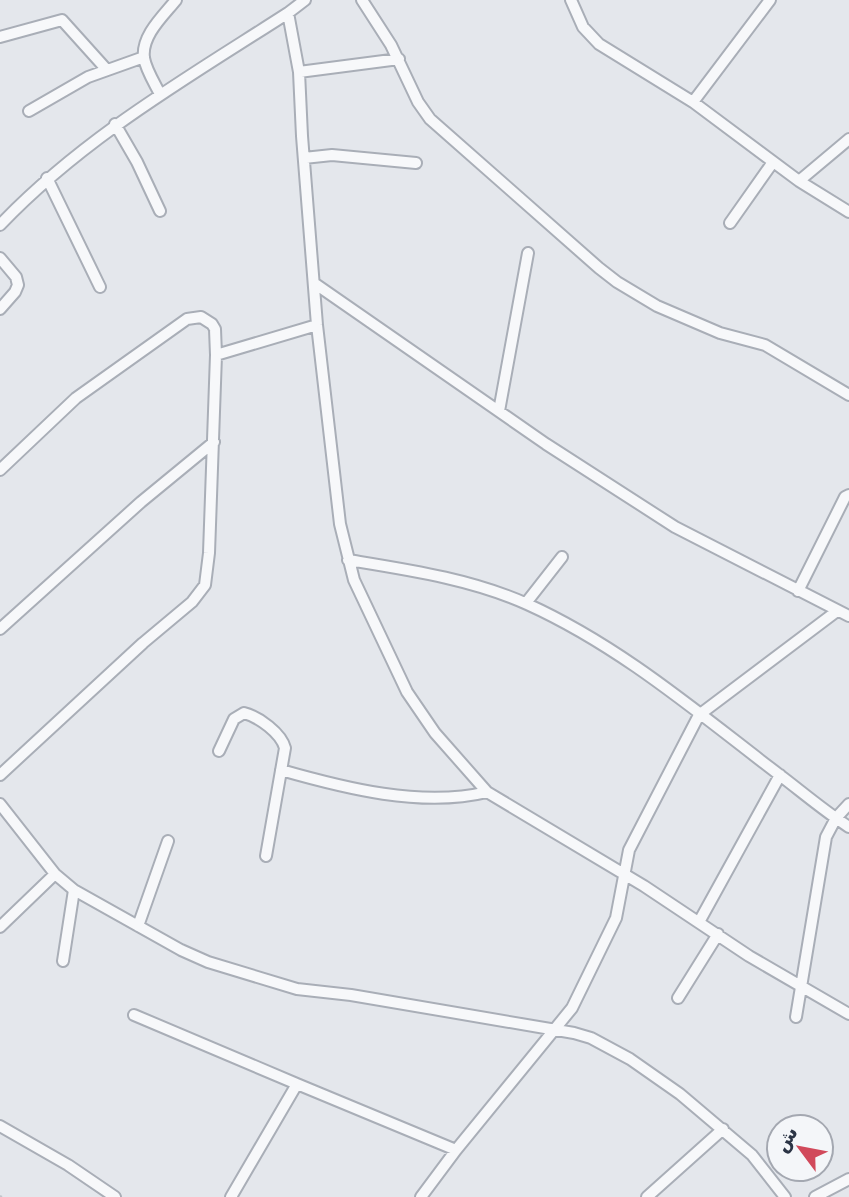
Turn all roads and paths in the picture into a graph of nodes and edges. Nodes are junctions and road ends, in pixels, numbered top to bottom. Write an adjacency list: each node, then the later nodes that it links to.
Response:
1 (176, 0): 8 (street)
2 (305, 0): 6 (street)
3 (362, 0): 9 (street)
4 (571, 0): 13 (street)
5 (770, 0): 13 (street)
6 (288, 13): 11 (street); 12 (street)
7 (0, 37): 10 (street)
8 (144, 57): 10 (street); 12 (street)
9 (399, 59): 11 (street); 33 (street)
10 (107, 71): 14 (street)
11 (299, 72): 17 (street)
12 (160, 94): 15 (street)
13 (693, 102): 18 (street)
14 (29, 111)
15 (115, 124): 20 (street); 22 (street)
16 (849, 139): 21 (street)
17 (304, 158): 19 (street); 28 (street)
18 (773, 162): 21 (street); 24 (street)
19 (416, 163)
20 (47, 178): 25 (street); 29 (street)
21 (799, 181): 23 (street)
22 (160, 211)
23 (849, 212)
24 (730, 223)
25 (0, 225)
26 (528, 253): 34 (street)
27 (0, 258): 30 (street)
28 (314, 283): 31 (street); 34 (street)
29 (100, 287)
30 (0, 309)
31 (317, 325): 32 (street); 39 (street)
32 (216, 355): 35 (street); 36 (street)
33 (849, 395)
34 (499, 411): 40 (street)
35 (214, 442): 44 (street); 48 (street)
36 (0, 470)
37 (849, 495): 40 (street)
38 (562, 557): 41 (street)
39 (348, 560): 41 (street); 50 (street)
40 (798, 591): 42 (street)
41 (526, 603): 45 (street)
42 (837, 611): 43 (street); 45 (street)
43 (849, 616)
44 (0, 629)
45 (699, 715): 49 (street); 58 (street)
46 (219, 751): 47 (street)
47 (281, 770): 50 (street); 56 (street)
48 (0, 775)
49 (779, 775): 53 (street); 60 (street)
50 (487, 792): 58 (street)
51 (0, 804): 57 (street)
52 (849, 804): 53 (street)
53 (836, 818): 54 (street); 65 (street)
54 (849, 827)
55 (168, 841): 61 (street)
56 (266, 856)
57 (55, 874): 59 (street); 62 (street)
58 (623, 874): 60 (street); 70 (street)
59 (74, 890): 61 (street); 64 (street)
60 (699, 922): 63 (street)
61 (138, 926): 70 (street)
62 (0, 927)
63 (718, 934): 65 (street); 66 (street)
64 (63, 961)
65 (801, 986): 67 (street); 69 (street)
66 (678, 998)
67 (849, 1014)
68 (134, 1015): 71 (street)
69 (796, 1017)
70 (555, 1030): 73 (street); 74 (street)
71 (297, 1084): 74 (street); 77 (street)
72 (0, 1126): 76 (street)
73 (723, 1129): 79 (street); 80 (street)
74 (456, 1150): 78 (street)
75 (849, 1179): 81 (street)
76 (115, 1197)
77 (231, 1197)
78 (421, 1197)
79 (648, 1197)
80 (785, 1197)
81 (815, 1197)

